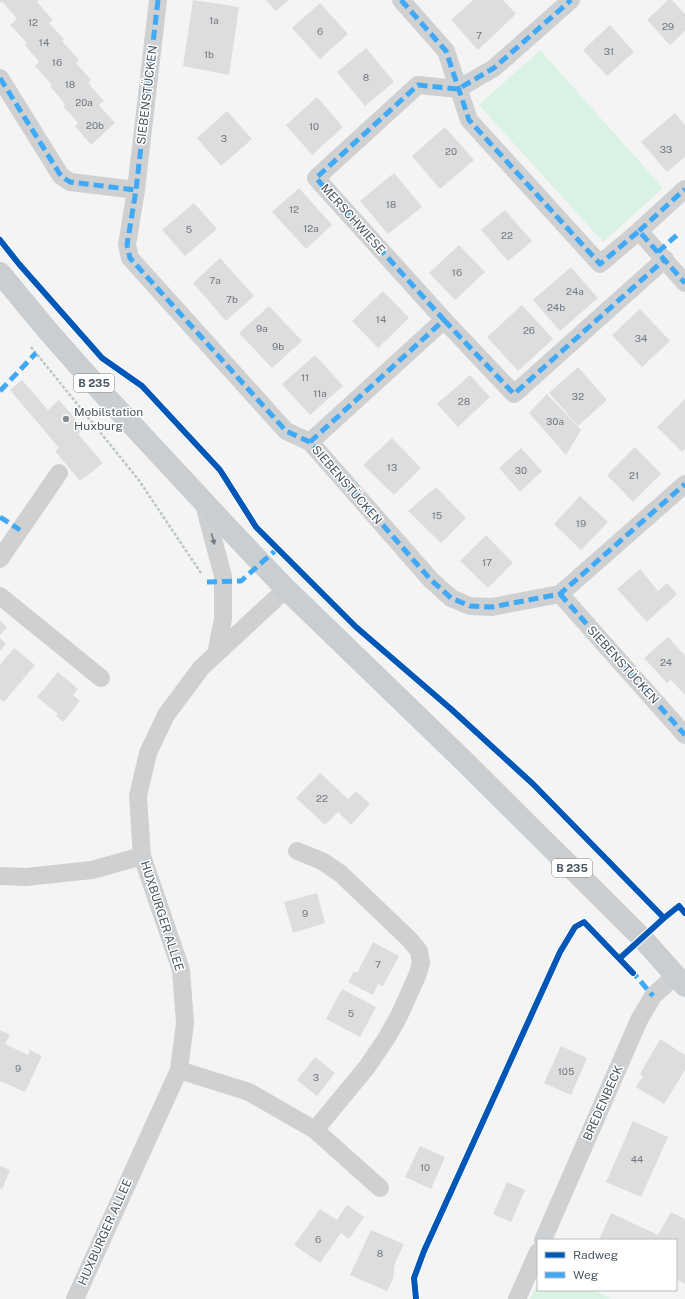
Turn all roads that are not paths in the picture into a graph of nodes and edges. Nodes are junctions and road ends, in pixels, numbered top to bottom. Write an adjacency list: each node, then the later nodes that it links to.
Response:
1 (158, 0): 7 (street, SIEBENSTÜCKEN)
2 (401, 0): 5 (street)
3 (570, 0): 5 (street)
4 (0, 78): 7 (street)
5 (458, 89): 8 (street); 12 (street, MERSCHWIESE)
6 (685, 189): 8 (street)
7 (136, 190): 13 (street, SIEBENSTÜCKEN)
8 (639, 231): 9 (street)
9 (665, 260): 11 (street); 12 (street, MERSCHWIESE)
10 (0, 273): 16 (main road, B 235)
11 (685, 283)
12 (444, 320): 13 (street)
13 (310, 442): 19 (street, SIEBENSTÜCKEN)
14 (59, 473): 17 (street)
15 (685, 484): 19 (street)
16 (203, 502): 18 (main road, B 235); 21 (street, one-way to 21)
17 (0, 559)
18 (286, 588): 21 (street, HUXBURGER ALLEE); 27 (main road, B 235)
19 (560, 594): 23 (street, SIEBENSTÜCKEN)
20 (0, 596): 22 (street)
21 (216, 654): 25 (street, HUXBURGER ALLEE)
22 (100, 678)
23 (685, 735)
24 (297, 851): 29 (street)
25 (142, 856): 26 (street); 28 (street, HUXBURGER ALLEE)
26 (0, 876)
27 (680, 980): 31 (street, BREDENBECK)
28 (179, 1070): 29 (street); 33 (street, HUXBURGER ALLEE)
29 (315, 1130): 30 (street)
30 (380, 1188)
31 (543, 1239)
32 (537, 1254): 34 (street)
33 (75, 1299)
34 (517, 1299)

